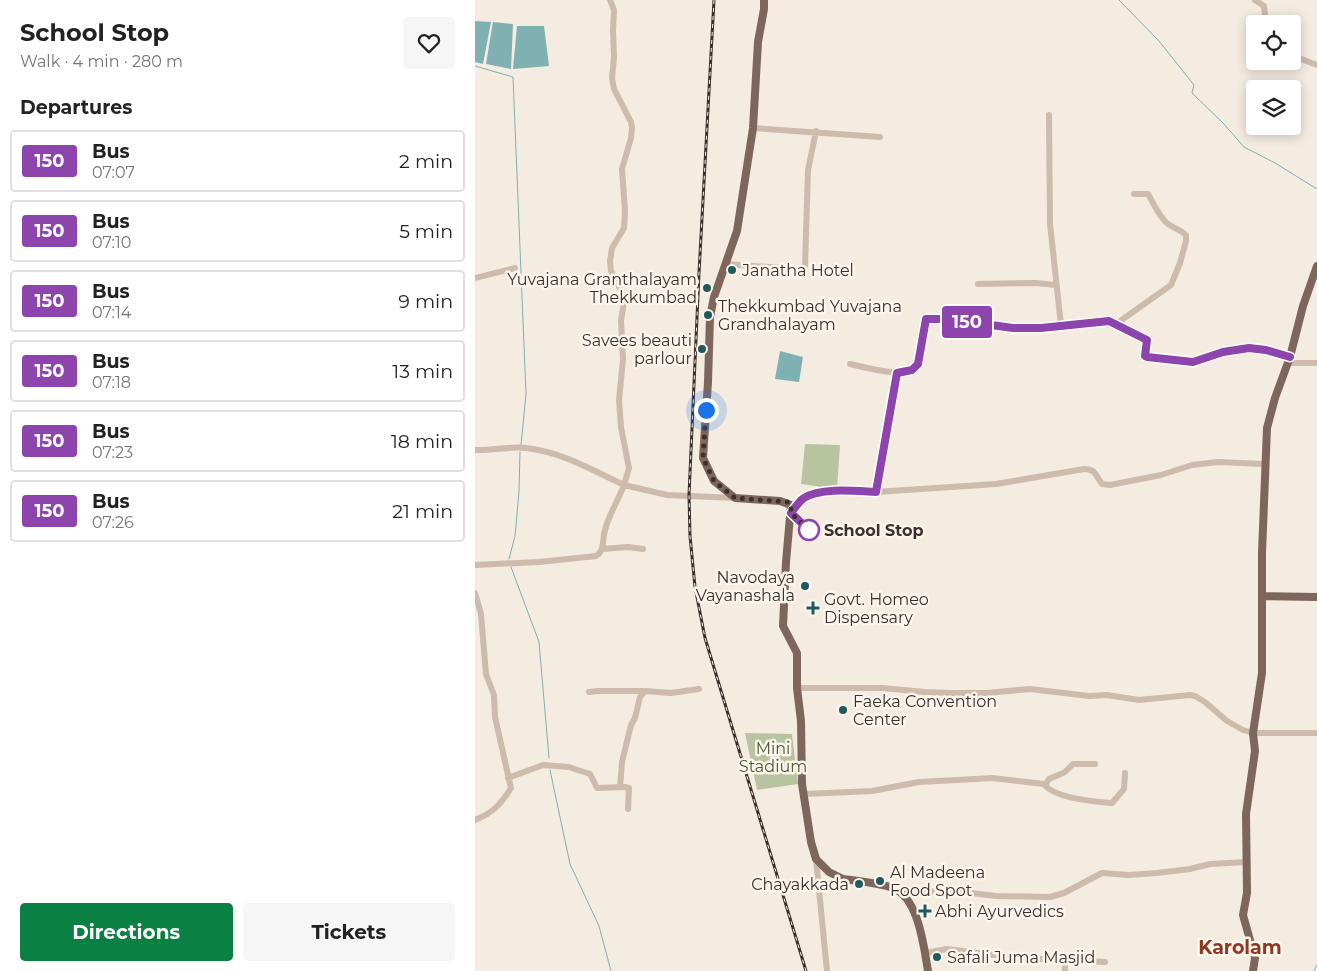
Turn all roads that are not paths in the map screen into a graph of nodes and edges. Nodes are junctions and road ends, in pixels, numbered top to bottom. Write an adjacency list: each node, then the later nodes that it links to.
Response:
1 (610, 0): 26 (street)
2 (764, 0): 8 (main road)
3 (1255, 0): 4 (street)
4 (1265, 15)
5 (1301, 59): 6 (street)
6 (1317, 65)
7 (1049, 115): 17 (street)
8 (753, 128): 9 (street); 12 (main road)
9 (816, 132): 10 (street); 12 (street)
10 (880, 137)
11 (1134, 194): 18 (street)
12 (726, 264): 28 (main road)
13 (1317, 266): 20 (main road)
14 (515, 268): 15 (street)
15 (475, 278)
16 (978, 284): 17 (street)
17 (1056, 285): 19 (street)
18 (1116, 324): 19 (street); 20 (street)
19 (1061, 326): 23 (street)
20 (1289, 360): 21 (street); 25 (main road)
21 (1317, 363)
22 (850, 364): 23 (street)
23 (897, 373): 27 (street)
24 (475, 450): 26 (street)
25 (1264, 464): 27 (street); 35 (main road)
26 (624, 485): 28 (street); 31 (street)
27 (876, 492): 29 (street)
28 (735, 498): 29 (main road)
29 (791, 513): 30 (street); 37 (main road)
30 (809, 530)
31 (602, 549): 32 (street); 33 (street)
32 (643, 549)
33 (475, 564)
34 (475, 593): 45 (street)
35 (1263, 596): 36 (main road); 41 (main road)
36 (1317, 597)
37 (797, 688): 41 (street); 48 (main road)
38 (699, 689): 39 (street)
39 (645, 691): 40 (street); 47 (street)
40 (589, 692)
41 (1253, 733): 42 (street); 52 (main road)
42 (1317, 733)
43 (1095, 764): 46 (street)
44 (1125, 773): 46 (street)
45 (509, 778): 47 (street); 50 (street)
46 (1044, 784): 48 (street)
47 (620, 787): 49 (street)
48 (804, 794): 51 (main road)
49 (628, 809)
50 (475, 820)
51 (815, 859): 53 (main road); 57 (street)
52 (1247, 862): 53 (street); 60 (main road)
53 (893, 888): 54 (main road)
54 (925, 953): 55 (street); 58 (main road)
55 (1065, 960): 56 (street); 59 (street)
56 (1105, 962)
57 (827, 971)
58 (928, 971)
59 (1065, 971)
60 (1253, 971)

